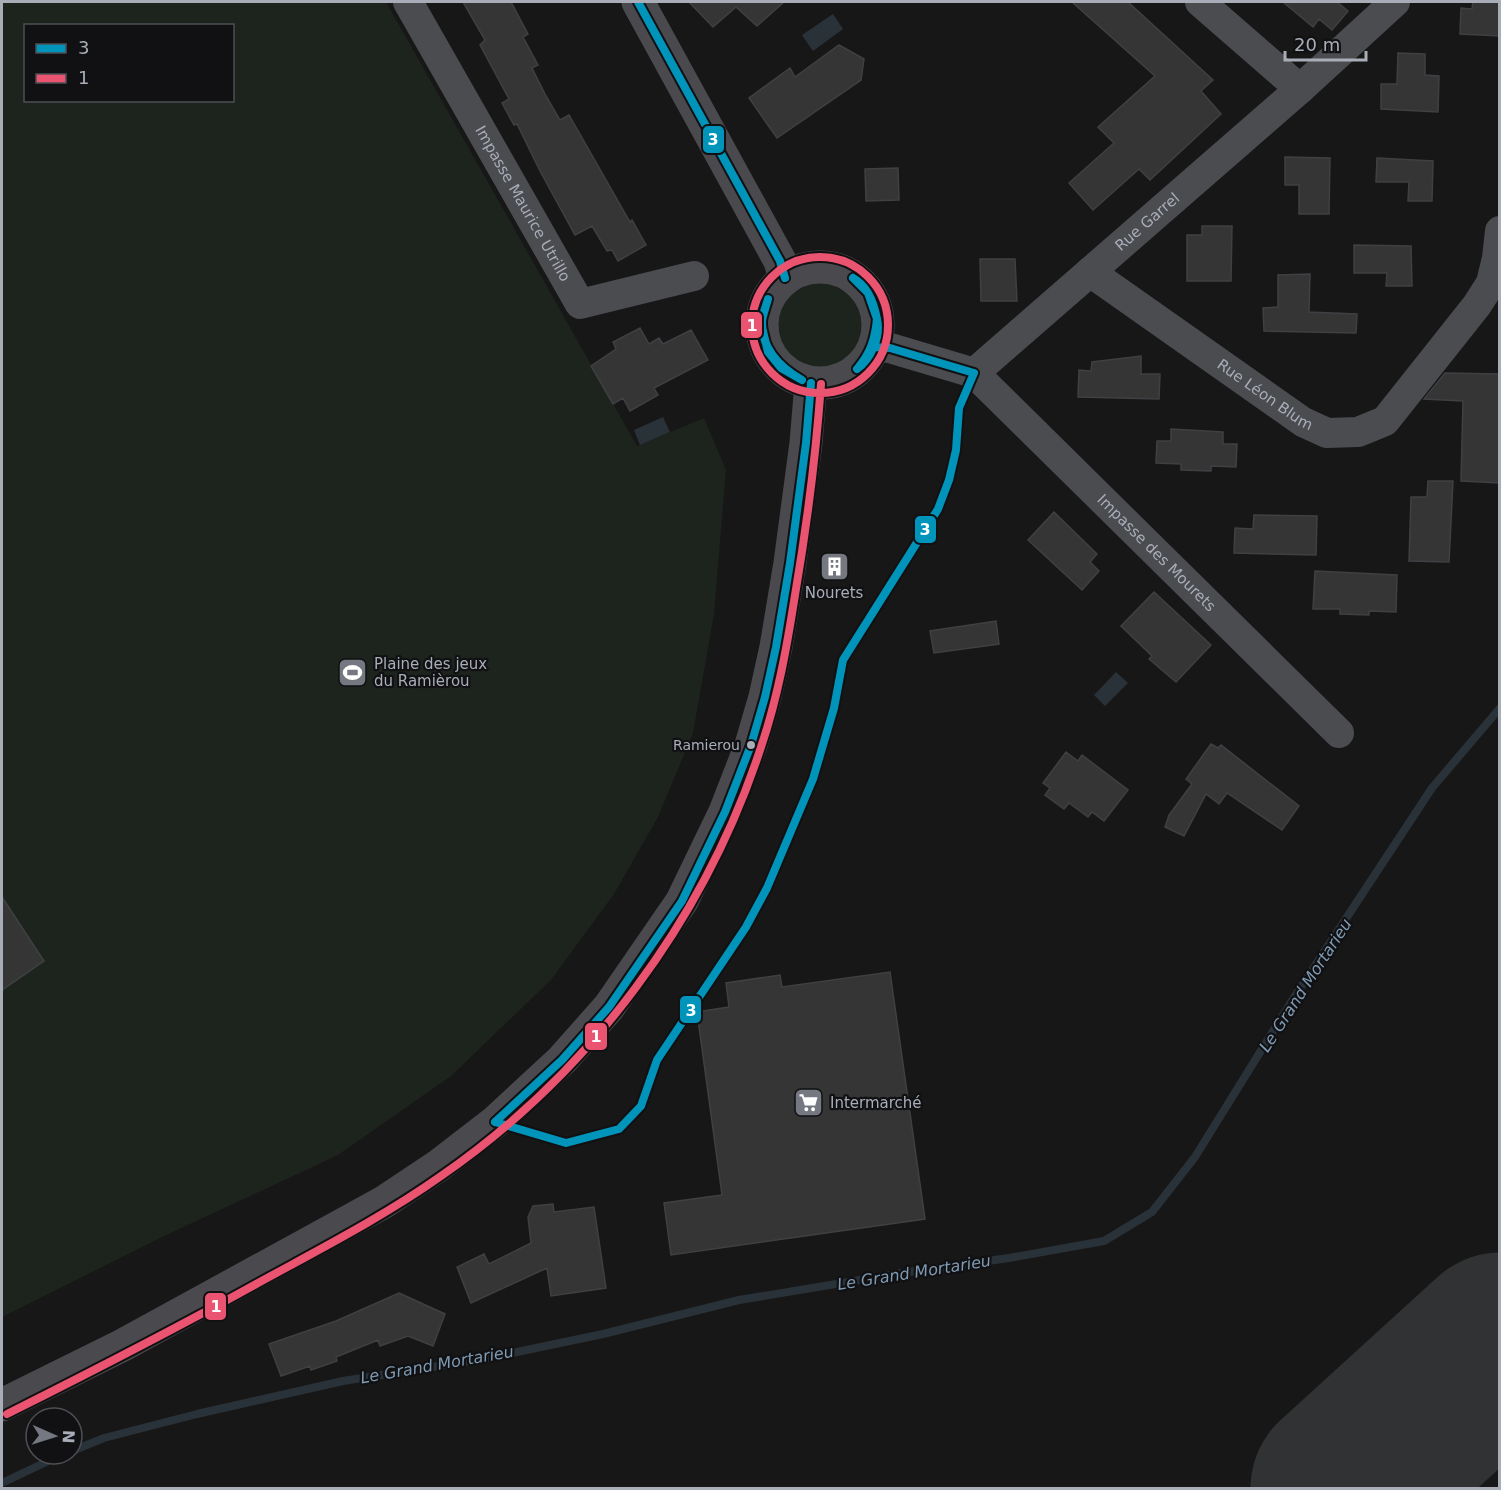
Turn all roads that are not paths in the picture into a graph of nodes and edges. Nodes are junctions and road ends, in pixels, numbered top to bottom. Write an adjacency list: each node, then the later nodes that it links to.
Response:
1 (408, 2): 8 (street, Impasse Maurice Utrillo)
2 (638, 2): 9 (main road)
3 (1200, 2): 5 (street)
4 (1395, 2): 5 (street, Rue Garrel)
5 (1300, 89): 7 (street, Rue Garrel)
6 (1500, 231): 7 (street, Rue Léon Blum)
7 (1090, 272): 11 (street, Rue Garrel)
8 (694, 276)
9 (785, 278): 10 (main road); 12 (main road)
10 (874, 347): 11 (street); 12 (main road)
11 (974, 373): 13 (street, Impasse des Mourets)
12 (811, 383): 14 (main road)
13 (1339, 733)
14 (2, 1405)

